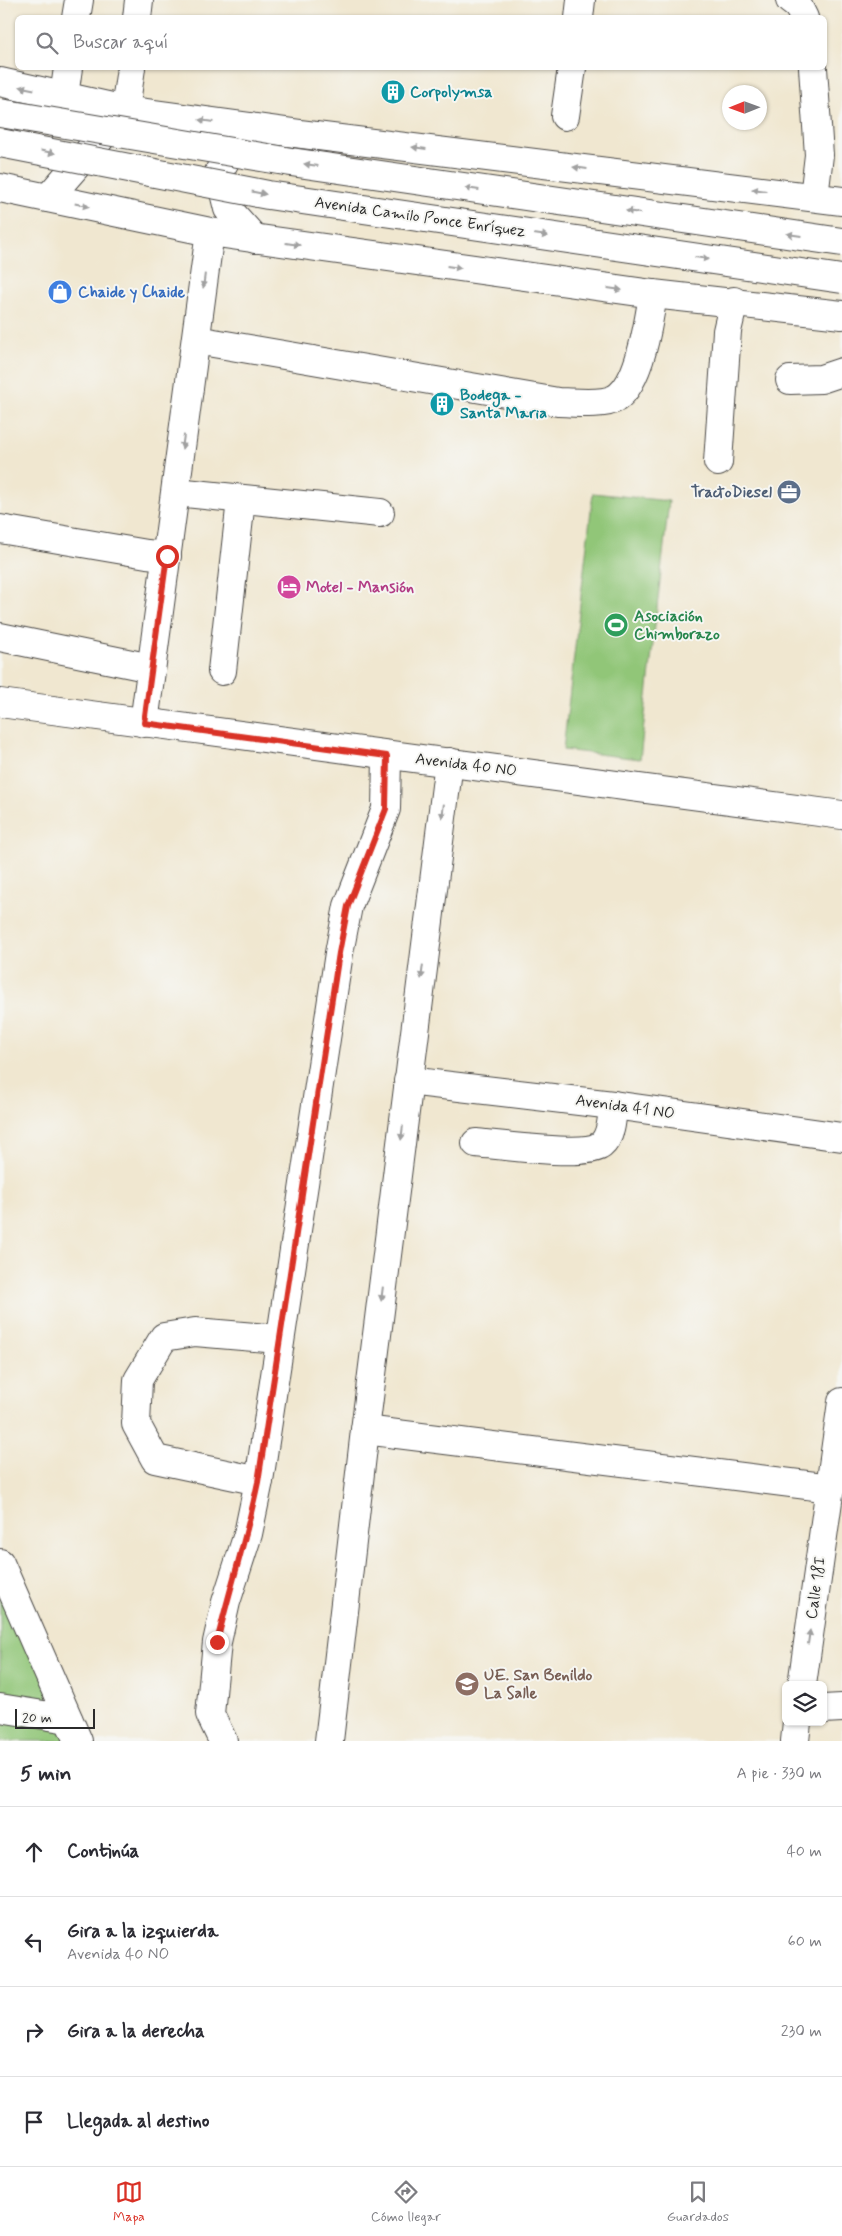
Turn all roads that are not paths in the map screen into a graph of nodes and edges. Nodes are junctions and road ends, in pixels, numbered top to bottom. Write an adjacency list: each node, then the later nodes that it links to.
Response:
1 (79, 0): 5 (street)
2 (139, 0): 6 (street)
3 (581, 0): 7 (street)
4 (790, 0): 8 (street)
5 (76, 15)
6 (137, 15)
7 (579, 15)
8 (802, 15)
9 (68, 70): 14 (street)
10 (131, 70): 15 (street)
11 (572, 70): 17 (street)
12 (813, 70): 21 (street)
13 (0, 82): 14 (street, one-way to 13)
14 (64, 96): 15 (street)
15 (125, 110): 18 (street, one-way to 15); 22 (street)
16 (0, 113): 26 (street, one-way to 16, bridge)
17 (565, 116)
18 (261, 129): 21 (street, one-way to 18); 25 (street)
19 (0, 143): 27 (street, Avenida Camilo Ponce Enríquez, one-way to 27, bridge)
20 (0, 188): 22 (street)
21 (814, 197): 23 (street)
22 (48, 198): 24 (street, one-way to 24)
23 (842, 201)
24 (210, 232): 25 (street); 31 (street, one-way to 31)
25 (255, 239): 28 (street, one-way to 28)
26 (842, 242)
27 (842, 278)
28 (653, 294): 29 (street); 31 (street)
29 (734, 301): 30 (street); 34 (street)
30 (842, 315)
31 (196, 340): 35 (street, one-way to 35)
32 (842, 372): 33 (street)
33 (790, 380)
34 (718, 462)
35 (176, 492): 36 (street); 39 (street)
36 (241, 500): 37 (street); 42 (street)
37 (380, 513)
38 (0, 529): 39 (street)
39 (167, 556): 41 (street)
40 (0, 637): 41 (street)
41 (151, 668): 44 (street)
42 (222, 671)
43 (0, 704): 44 (street, Avenida 40 NO)
44 (144, 723): 45 (street, Avenida 40 NO)
45 (387, 756): 46 (street, Avenida 40 NO); 52 (street)
46 (449, 762): 47 (street, Avenida 40 NO); 48 (street, one-way to 48)
47 (842, 815)
48 (408, 1081): 49 (street, Avenida 41 NO); 54 (street, one-way to 54)
49 (613, 1105): 50 (street, Avenida 41 NO); 51 (street)
50 (842, 1137)
51 (476, 1143)
52 (279, 1339): 55 (street); 55 (street)
53 (842, 1402): 56 (street, Calle 18I)
54 (365, 1430): 56 (street); 65 (street)
55 (258, 1482): 64 (street)
56 (831, 1488): 58 (street, Calle 18I, one-way to 56)
57 (0, 1563): 63 (street)
58 (803, 1681)
59 (0, 1708): 63 (street)
60 (842, 1708): 61 (street)
61 (827, 1709)
62 (797, 1726): 66 (street)
63 (73, 1730)
64 (223, 1741)
65 (330, 1741)
66 (795, 1741)

